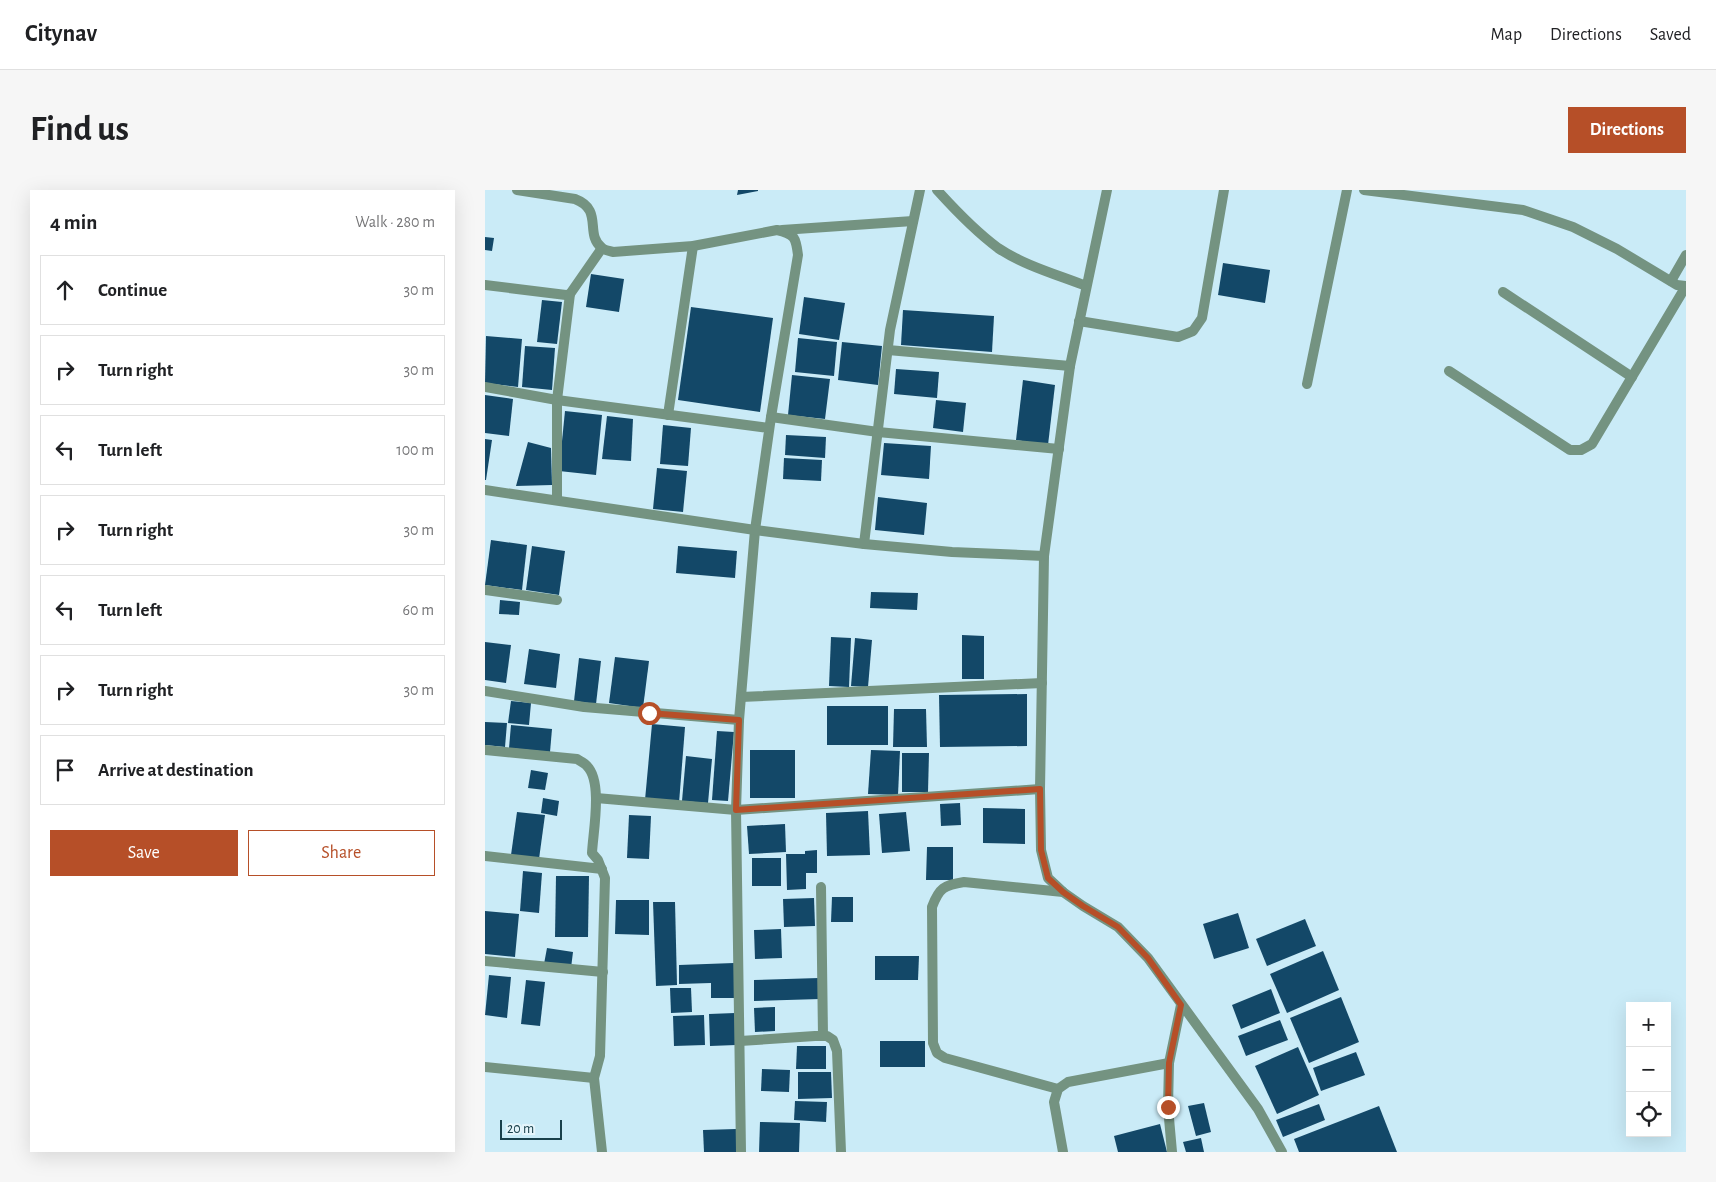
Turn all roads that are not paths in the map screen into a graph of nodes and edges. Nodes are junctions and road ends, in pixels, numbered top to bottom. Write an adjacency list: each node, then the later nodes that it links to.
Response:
1 (517, 190): 11 (street)
2 (920, 190): 8 (street)
3 (937, 190): 15 (street)
4 (1107, 190): 15 (street)
5 (1224, 190): 19 (street)
6 (1347, 190): 24 (street)
7 (1364, 190): 13 (street)
8 (913, 221): 9 (street); 20 (street)
9 (777, 230): 10 (street); 28 (street)
10 (693, 246): 11 (street); 27 (street)
11 (601, 248): 18 (street)
12 (1686, 255): 13 (street)
13 (1671, 281): 16 (street)
14 (485, 285): 18 (street)
15 (1086, 286): 19 (street)
16 (1686, 286): 23 (street)
17 (1503, 292): 23 (street)
18 (570, 294): 26 (street)
19 (1079, 321): 21 (street)
20 (888, 350): 21 (street); 29 (street)
21 (1070, 366): 30 (street)
22 (1449, 371): 23 (street)
23 (1632, 377)
24 (1307, 384)
25 (485, 387): 26 (street)
26 (557, 400): 27 (street); 32 (street)
27 (668, 415): 28 (street)
28 (770, 423): 29 (street); 33 (street)
29 (877, 432): 30 (street); 34 (street)
30 (1059, 450): 35 (street)
31 (485, 490): 32 (street)
32 (557, 500): 33 (street)
33 (755, 530): 34 (street); 40 (street)
34 (864, 544): 35 (street)
35 (1044, 556): 38 (street)
36 (485, 590): 37 (street)
37 (557, 600)
38 (1042, 682): 40 (street); 43 (street)
39 (485, 691): 41 (street)
40 (741, 697): 41 (street)
41 (739, 720): 45 (street)
42 (485, 750): 44 (street)
43 (1040, 789): 45 (street); 49 (street)
44 (596, 798): 45 (street); 47 (street)
45 (736, 810): 54 (street)
46 (485, 856): 47 (street)
47 (602, 869): 51 (street)
48 (821, 887): 53 (street)
49 (1063, 892): 52 (street); 58 (street)
50 (485, 961): 51 (street)
51 (603, 972): 57 (street)
52 (1181, 1005): 55 (street); 64 (street)
53 (823, 1036): 54 (street); 61 (street)
54 (741, 1041): 60 (street)
55 (1169, 1063): 58 (street); 63 (street)
56 (485, 1067): 57 (street)
57 (594, 1078): 59 (street)
58 (1058, 1089): 62 (street)
59 (603, 1152)
60 (741, 1152)
61 (841, 1152)
62 (1063, 1152)
63 (1172, 1152)
64 (1282, 1152)

